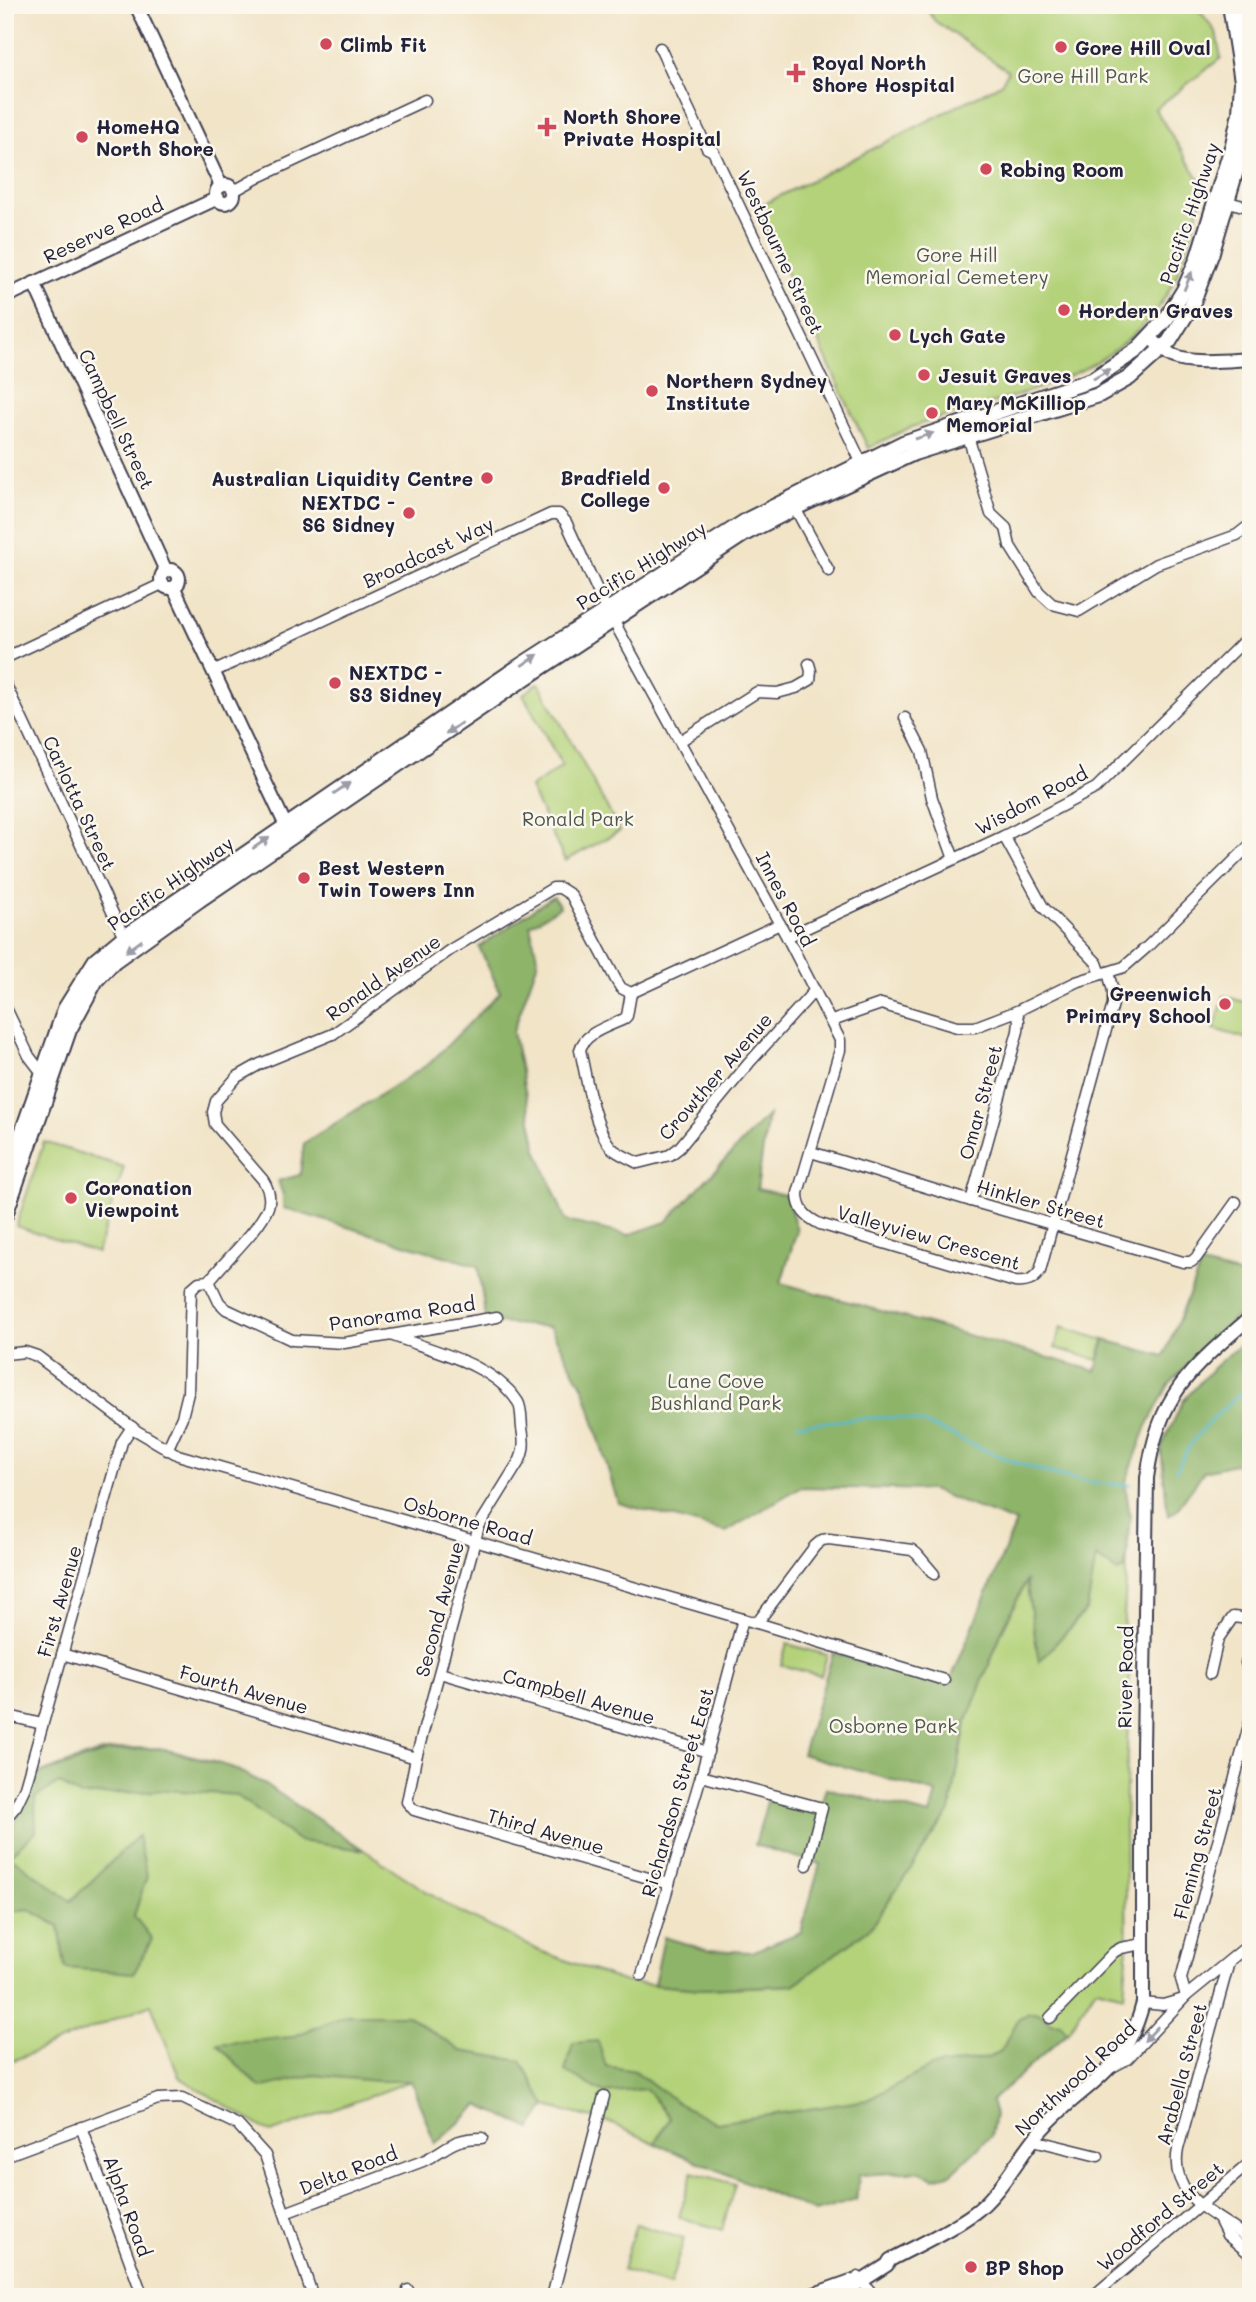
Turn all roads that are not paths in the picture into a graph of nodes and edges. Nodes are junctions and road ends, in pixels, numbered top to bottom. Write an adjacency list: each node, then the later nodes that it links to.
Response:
1 (136, 5): 9 (main road)
2 (1230, 5): 14 (main road, Pacific Highway, one-way to 2)
3 (1243, 5): 5 (main road)
4 (660, 48): 18 (street, Westbourne Street)
5 (1251, 50)
6 (425, 100): 8 (street)
7 (1251, 120): 10 (main road, Pacific Highway)
8 (234, 191): 9 (main road, Reserve Road)
9 (219, 192): 12 (main road, Reserve Road)
10 (1228, 202): 11 (street); 15 (main road, Pacific Highway)
11 (1251, 208)
12 (34, 284): 13 (main road, Reserve Road); 22 (main road, Campbell Street)
13 (5, 297)
14 (1150, 337): 15 (main road); 18 (main road, Pacific Highway, one-way to 14)
15 (1163, 349): 16 (main road); 17 (main road, Pacific Highway)
16 (1251, 359)
17 (968, 436): 18 (main road, Pacific Highway); 20 (street)
18 (864, 469): 19 (main road, Pacific Highway); 23 (main road, Pacific Highway)
19 (795, 508): 21 (street); 23 (main road, Pacific Highway)
20 (1251, 524)
21 (829, 570)
22 (168, 586): 25 (street); 27 (main road)
23 (610, 615): 27 (street, Broadcast Way); 30 (street, Innes Road); 31 (main road, Pacific Highway)
24 (1251, 634): 32 (street, Wisdom Road)
25 (5, 658)
26 (809, 664): 30 (street)
27 (215, 671): 31 (main road)
28 (5, 683): 36 (street, Carlotta Street)
29 (905, 718): 34 (street)
30 (680, 741): 35 (street, Innes Road)
31 (289, 832): 36 (main road, Pacific Highway, one-way to 31); 50 (main road, Pacific Highway, one-way to 50)
32 (1004, 836): 34 (street, Wisdom Road); 38 (street)
33 (1251, 844): 38 (street)
34 (954, 859): 37 (street, Wisdom Road)
35 (780, 924): 37 (street, Innes Road); 40 (street)
36 (124, 937): 44 (main road, Pacific Highway)
37 (787, 937): 39 (street, Innes Road)
38 (1105, 973): 42 (street); 51 (street)
39 (815, 990): 40 (street, Crowther Avenue); 43 (street, Innes Road)
40 (631, 993): 52 (street, Ronald Avenue)
41 (5, 1006): 44 (street)
42 (1017, 1011): 43 (street); 47 (street, Omar Street)
43 (832, 1021): 45 (street, Innes Road)
44 (42, 1073): 46 (main road, Pacific Highway)
45 (811, 1152): 47 (street, Hinkler Street); 49 (street, Innes Road)
46 (5, 1182)
47 (971, 1201): 51 (street, Hinkler Street)
48 (1236, 1202): 51 (street, Hinkler Street)
49 (801, 1211): 51 (street, Valleyview Crescent)
50 (5, 1215)
51 (1053, 1224)
52 (209, 1282): 55 (street, Panorama Road); 58 (street, Ronald Avenue)
53 (497, 1317): 55 (street, Panorama Road)
54 (1251, 1318): 81 (main road, River Road)
55 (391, 1335): 59 (street, Second Avenue)
56 (5, 1354): 57 (street, Osborne Road)
57 (132, 1427): 58 (street, Osborne Road); 65 (street, First Avenue)
58 (167, 1450): 59 (street, Osborne Road)
59 (474, 1540): 61 (street, Osborne Road); 66 (street, Second Avenue)
60 (934, 1574): 63 (street)
61 (744, 1619): 63 (street, Osborne Road); 73 (street, Richardson Street East)
62 (1251, 1622): 67 (street)
63 (757, 1623): 69 (street, Osborne Road)
64 (1251, 1646): 68 (street)
65 (62, 1654): 72 (street, First Avenue); 74 (street, Fourth Avenue)
66 (440, 1673): 73 (street, Campbell Avenue); 74 (street, Second Avenue)
67 (1210, 1674)
68 (1251, 1675)
69 (944, 1680)
70 (5, 1715): 72 (street)
71 (1251, 1718): 84 (street, Fleming Street)
72 (42, 1724): 77 (street, First Avenue)
73 (708, 1752): 75 (street, Richardson Street East)
74 (416, 1758): 76 (street, Second Avenue)
75 (701, 1776): 78 (street); 79 (street, Richardson Street East)
76 (414, 1810): 79 (street, Third Avenue)
77 (5, 1819)
78 (807, 1865)
79 (669, 1884): 83 (street, Richardson Street East)
80 (1251, 1943): 82 (street, Northwood Road)
81 (1143, 1944): 85 (main road, River Road); 86 (street)
82 (1229, 1962): 84 (street, Northwood Road); 95 (street, Arabella Street)
83 (642, 1975)
84 (1186, 1996): 85 (street, Northwood Road); 87 (street, Northwood Road, one-way to 87)
85 (1143, 2003): 87 (main road, River Road)
86 (1050, 2018)
87 (1111, 2067): 91 (main road, Northwood Road)
88 (604, 2096): 103 (street)
89 (81, 2127): 92 (street); 96 (street); 101 (street, Alpha Road)
90 (482, 2137): 96 (street, Delta Road)
91 (1033, 2140): 93 (street); 100 (main road, Northwood Road)
92 (5, 2156)
93 (1098, 2156)
94 (1251, 2162): 95 (street, Woodford Street)
95 (1200, 2205): 97 (street, Arabella Street); 107 (street, Woodford Street)
96 (285, 2213): 102 (street)
97 (1220, 2221): 98 (street, Arabella Street); 99 (street, Arabella Street)
98 (1251, 2242)
99 (1251, 2255)
100 (860, 2280): 104 (main road, Northwood Road); 105 (main road, Northwood Road); 106 (street)
101 (143, 2297)
102 (313, 2297)
103 (552, 2297)
104 (806, 2297)
105 (837, 2297)
106 (875, 2297)
107 (1092, 2297)

